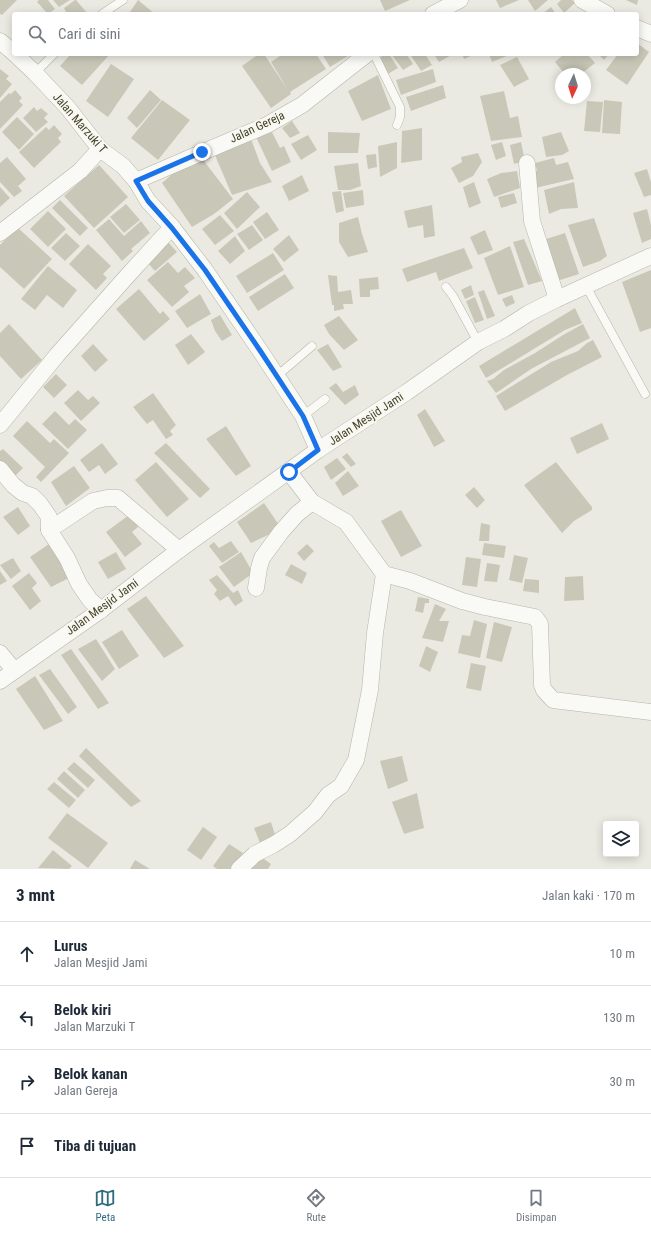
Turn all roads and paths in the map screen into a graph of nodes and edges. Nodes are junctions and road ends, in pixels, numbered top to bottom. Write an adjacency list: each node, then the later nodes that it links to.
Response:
1 (123, 0): 4 (lane)
2 (460, 0): 5 (street)
3 (582, 0): 6 (street)
4 (105, 12)
5 (437, 12)
6 (603, 12)
7 (639, 29): 8 (street)
8 (651, 34)
9 (0, 40): 10 (street, Jalan Marzuki T)
10 (12, 52)
11 (16, 56): 15 (street, Jalan Marzuki T)
12 (52, 56): 15 (lane)
13 (364, 56): 19 (street, Jalan Gereja)
14 (375, 56): 16 (lane)
15 (35, 73): 17 (street, Jalan Marzuki T)
16 (397, 125)
17 (100, 149): 19 (street, Jalan Marzuki T); 21 (street)
18 (527, 163): 25 (street)
19 (136, 181): 20 (street, Jalan Marzuki T)
20 (172, 228): 28 (street, Jalan Marzuki T); 32 (street)
21 (0, 233)
22 (651, 256): 23 (street, Jalan Mesjid Jami)
23 (586, 286): 25 (street, Jalan Mesjid Jami); 29 (lane)
24 (446, 287): 26 (lane)
25 (557, 299): 26 (street, Jalan Mesjid Jami)
26 (478, 342): 33 (street, Jalan Mesjid Jami)
27 (312, 346): 28 (lane)
28 (276, 376): 31 (street, Jalan Marzuki T)
29 (645, 394)
30 (325, 399): 31 (lane)
31 (303, 416): 33 (street, Jalan Marzuki T)
32 (0, 425)
33 (318, 450): 35 (street, Jalan Mesjid Jami)
34 (0, 469): 37 (street)
35 (289, 472): 36 (street); 38 (street, Jalan Mesjid Jami)
36 (312, 502): 39 (street); 40 (street)
37 (49, 530): 38 (street); 41 (street)
38 (179, 550): 41 (street, Jalan Mesjid Jami)
39 (384, 574): 45 (street); 46 (street)
40 (256, 588)
41 (101, 610): 43 (street, Jalan Mesjid Jami)
42 (0, 653): 43 (street)
43 (14, 670): 44 (street, Jalan Mesjid Jami)
44 (0, 681)
45 (651, 712)
46 (239, 869)

